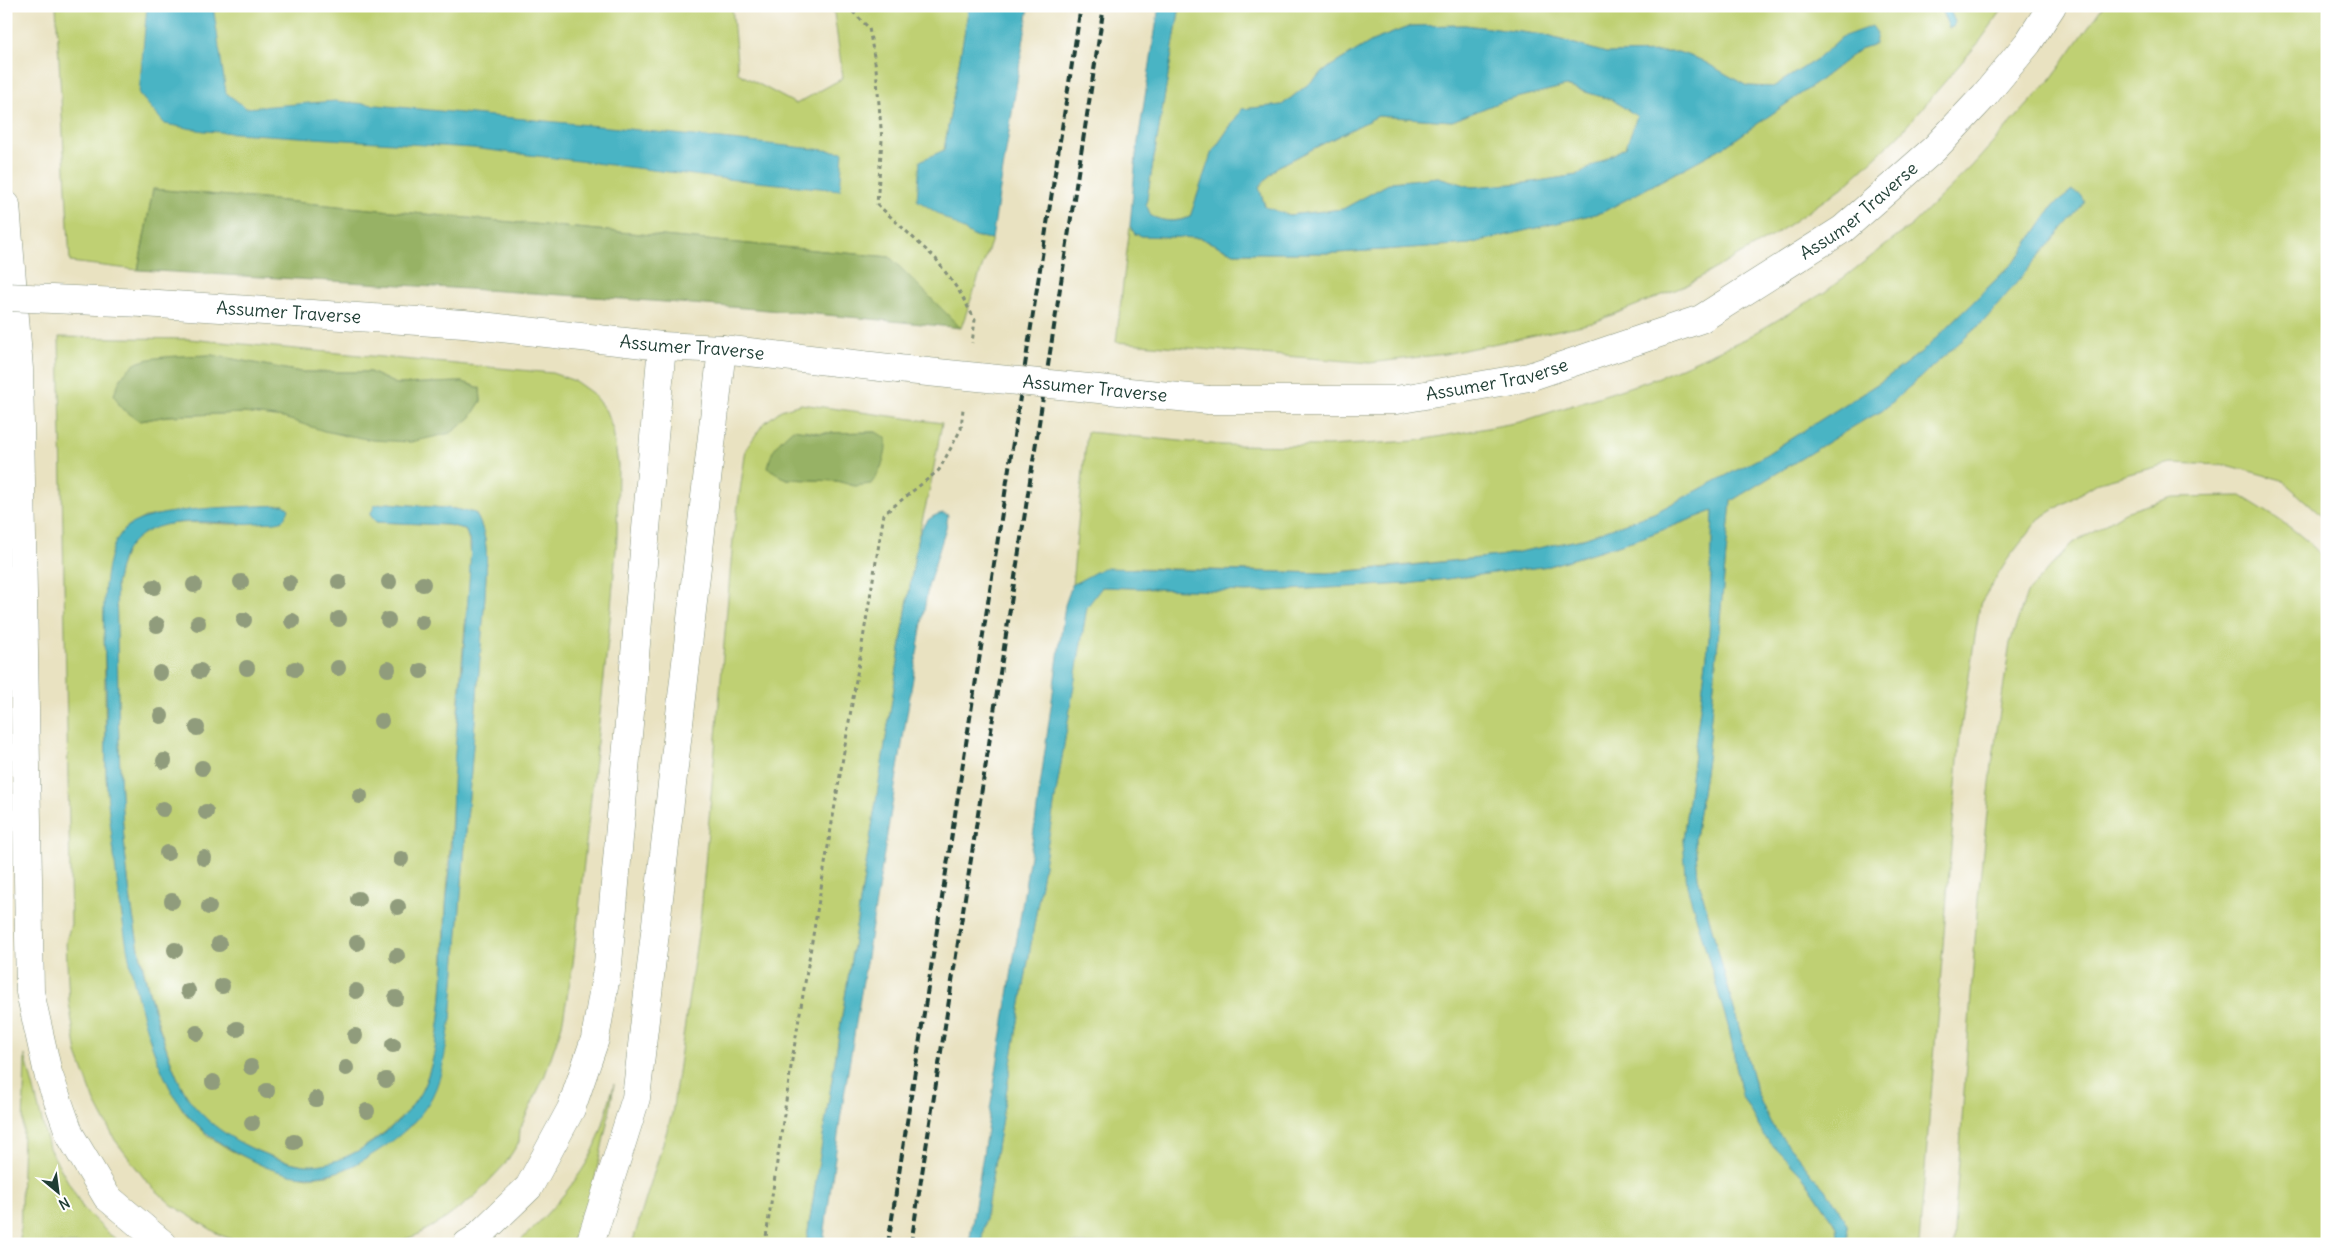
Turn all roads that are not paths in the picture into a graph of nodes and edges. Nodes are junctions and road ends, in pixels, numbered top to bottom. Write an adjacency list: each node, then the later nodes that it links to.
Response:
1 (2052, 6): 5 (main road, Assumer Traverse, bridge)
2 (6, 205): 6 (main road)
3 (6, 297): 4 (main road, Assumer Traverse, bridge)
4 (662, 346): 5 (main road, Assumer Traverse); 7 (main road)
5 (722, 349): 8 (main road)
6 (163, 1244)
7 (467, 1244)
8 (590, 1244)

